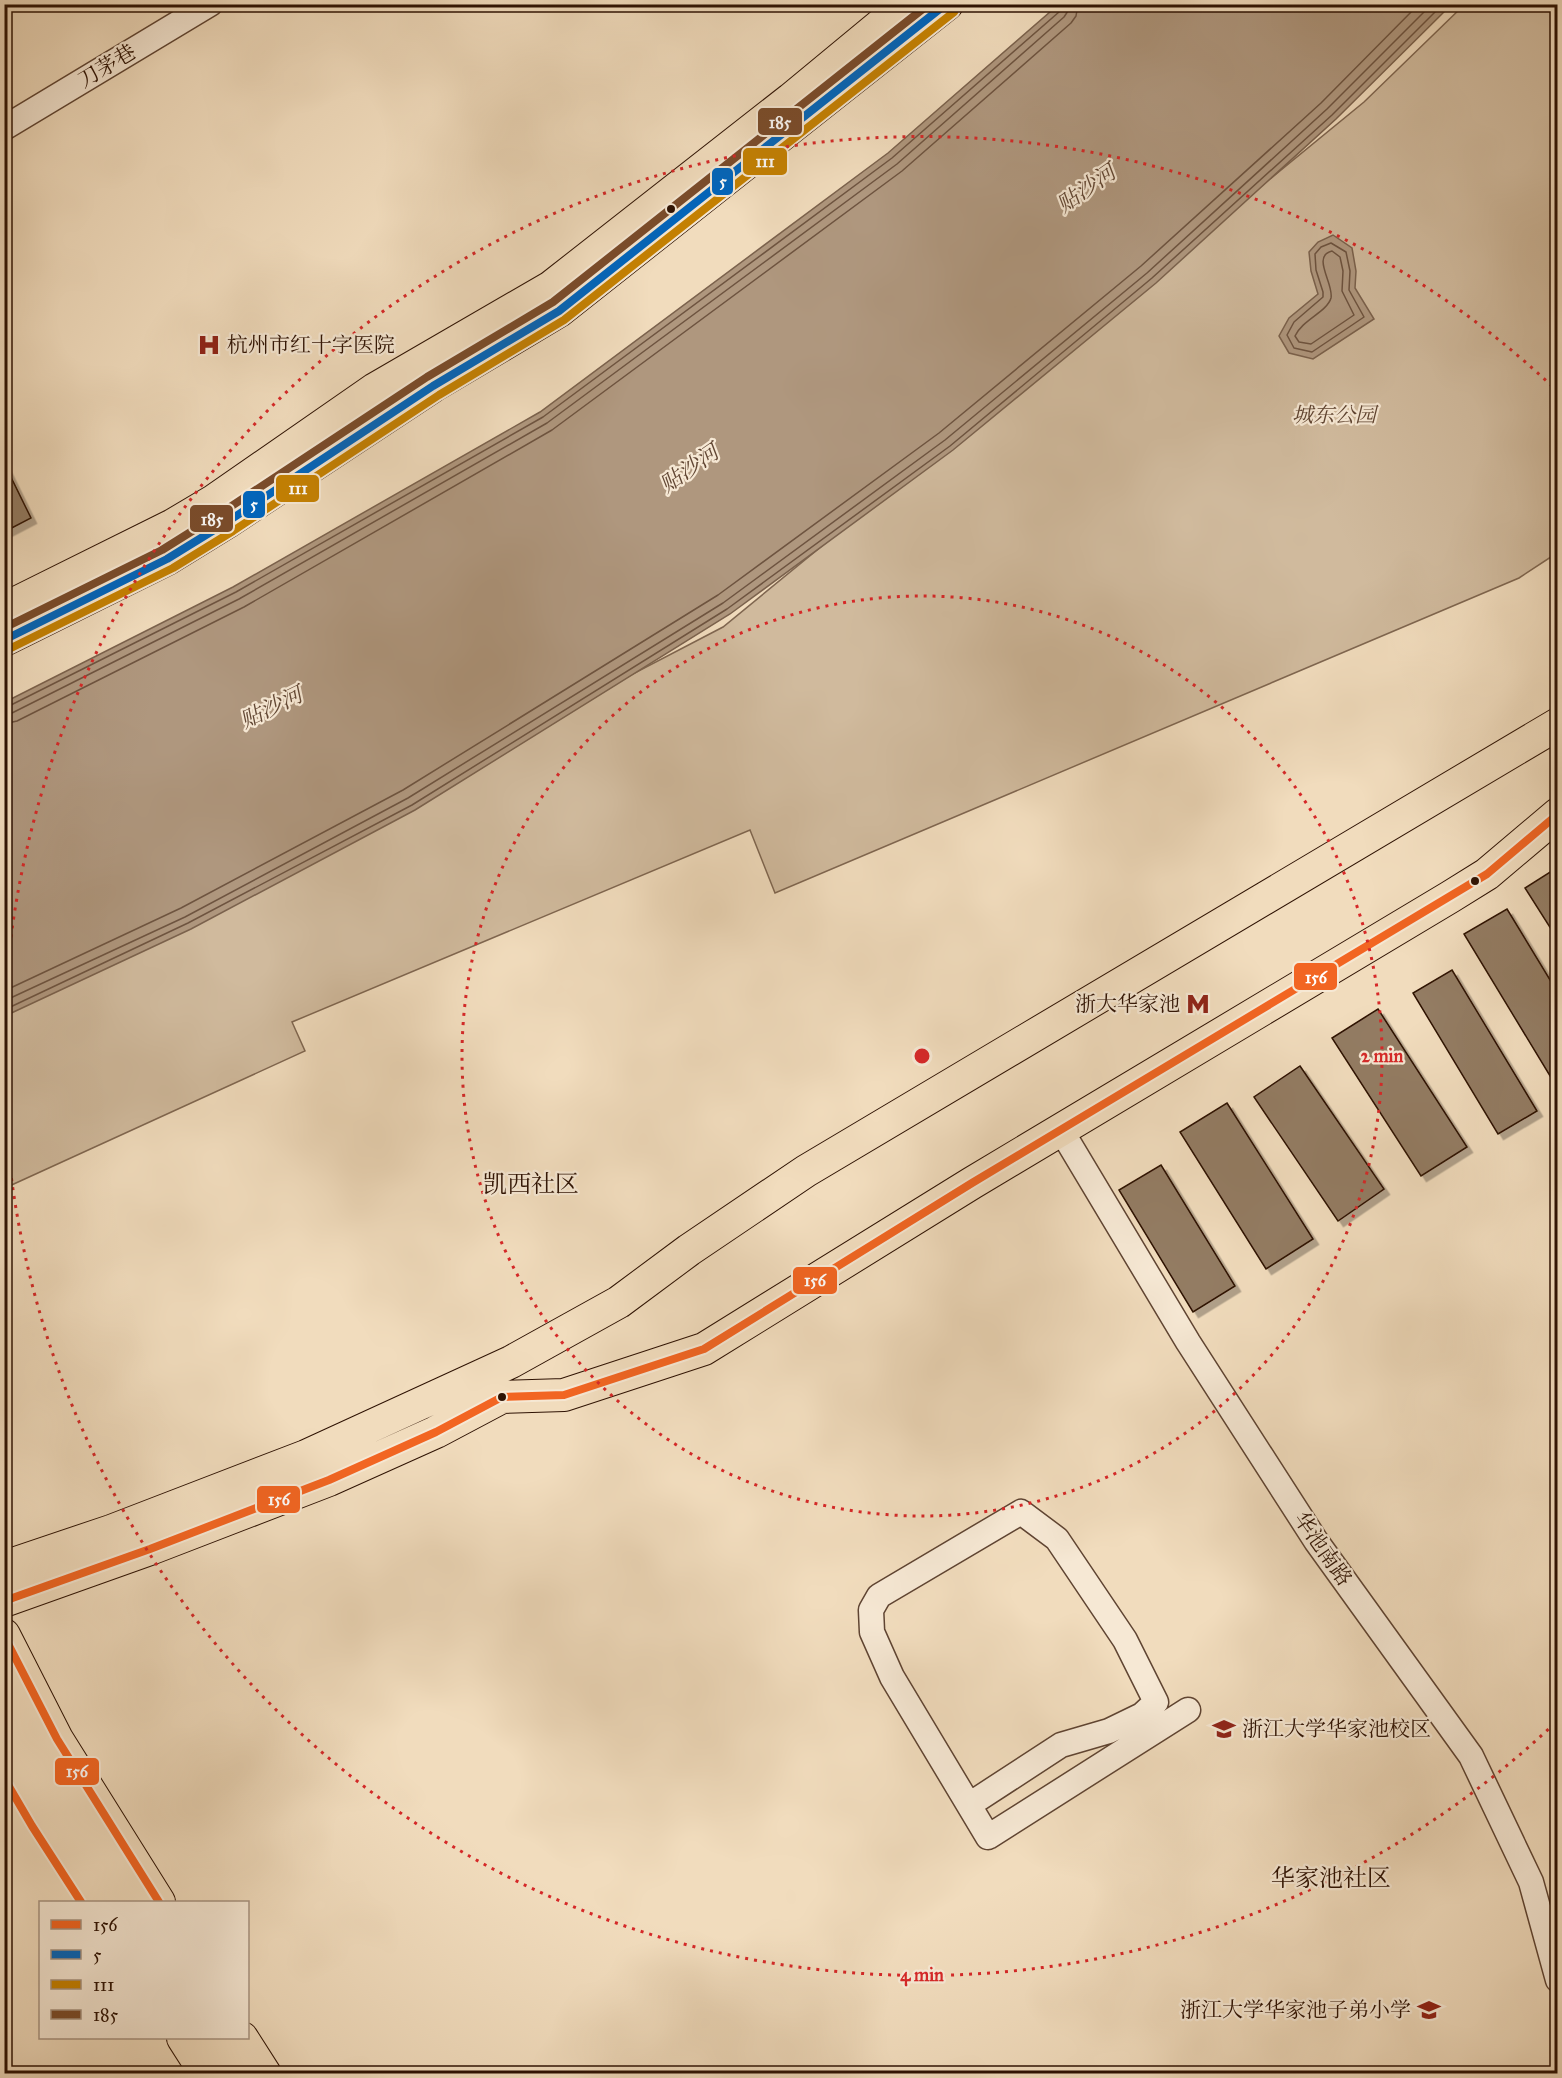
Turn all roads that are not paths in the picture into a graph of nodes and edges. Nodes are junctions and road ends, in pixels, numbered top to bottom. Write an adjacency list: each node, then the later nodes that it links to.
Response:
1 (210, 4): 4 (street, 刀茅巷)
2 (906, 4): 5 (main road)
3 (947, 4): 5 (main road)
4 (4, 128)
5 (221, 511): 6 (main road); 7 (main road)
6 (4, 609)
7 (4, 640)
8 (1557, 724): 11 (main road)
9 (1557, 814): 10 (main road)
10 (1061, 1130): 12 (main road); 23 (street, 华池南路)
11 (4, 1567)
12 (4, 1601)
13 (4, 1635): 22 (main road)
14 (4, 1689): 21 (main road)
15 (1188, 1710): 18 (street)
16 (4, 1746): 20 (main road)
17 (4, 1777): 19 (main road)
18 (969, 1805): 18 (street)
19 (80, 1901)
20 (96, 1901)
21 (128, 1901)
22 (158, 1901)
23 (1549, 1904): 24 (street, 华池南路)
24 (1557, 1980)
25 (168, 2039): 29 (main road)
26 (184, 2039): 30 (main road)
27 (215, 2039): 31 (main road)
28 (243, 2039): 32 (main road)
29 (190, 2073)
30 (206, 2073)
31 (237, 2073)
32 (265, 2073)

